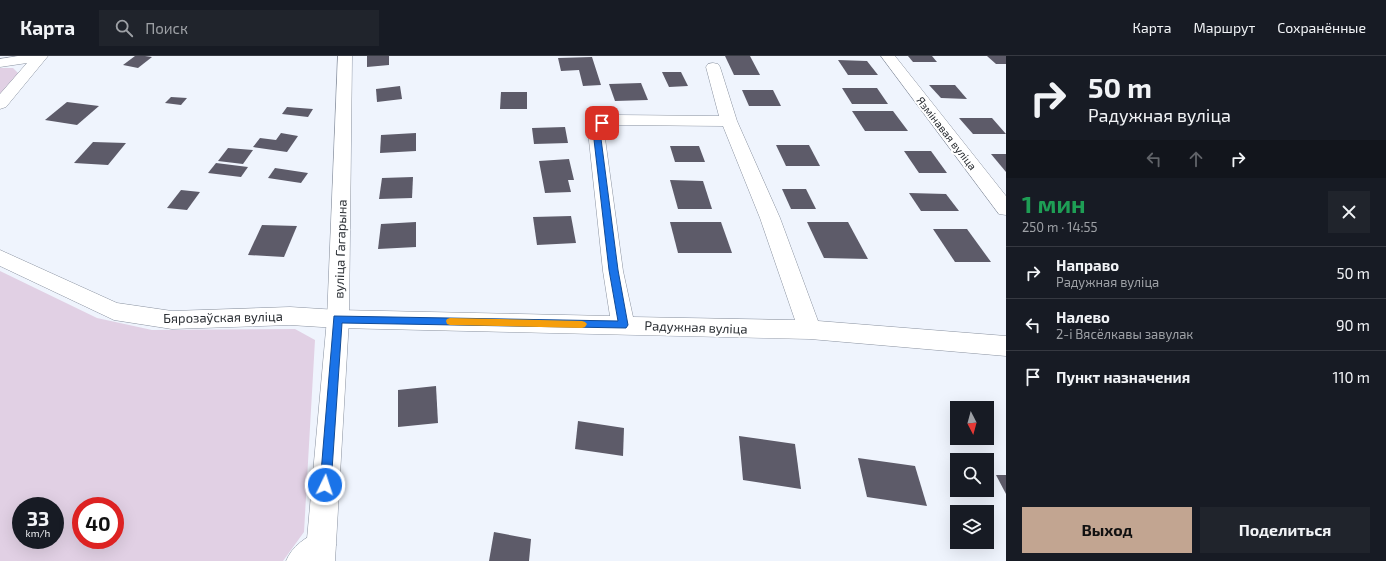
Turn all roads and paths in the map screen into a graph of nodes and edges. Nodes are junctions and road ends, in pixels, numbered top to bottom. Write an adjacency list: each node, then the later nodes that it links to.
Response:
1 (41, 56): 4 (street); 6 (street)
2 (345, 56): 10 (street, вуліца Гагарына)
3 (888, 56): 8 (street, Язмінавая вуліца)
4 (0, 63)
5 (713, 67): 7 (street)
6 (0, 104)
7 (729, 121): 11 (street); 12 (street)
8 (1006, 209)
9 (0, 257): 10 (street, Бярозаўская вуліца)
10 (338, 319): 11 (street, Радужная вуліца); 14 (street, вуліца Гагарына)
11 (623, 325): 12 (street, Радужная вуліца)
12 (810, 330): 13 (street, Радужная вуліца)
13 (1006, 346)
14 (314, 556)

